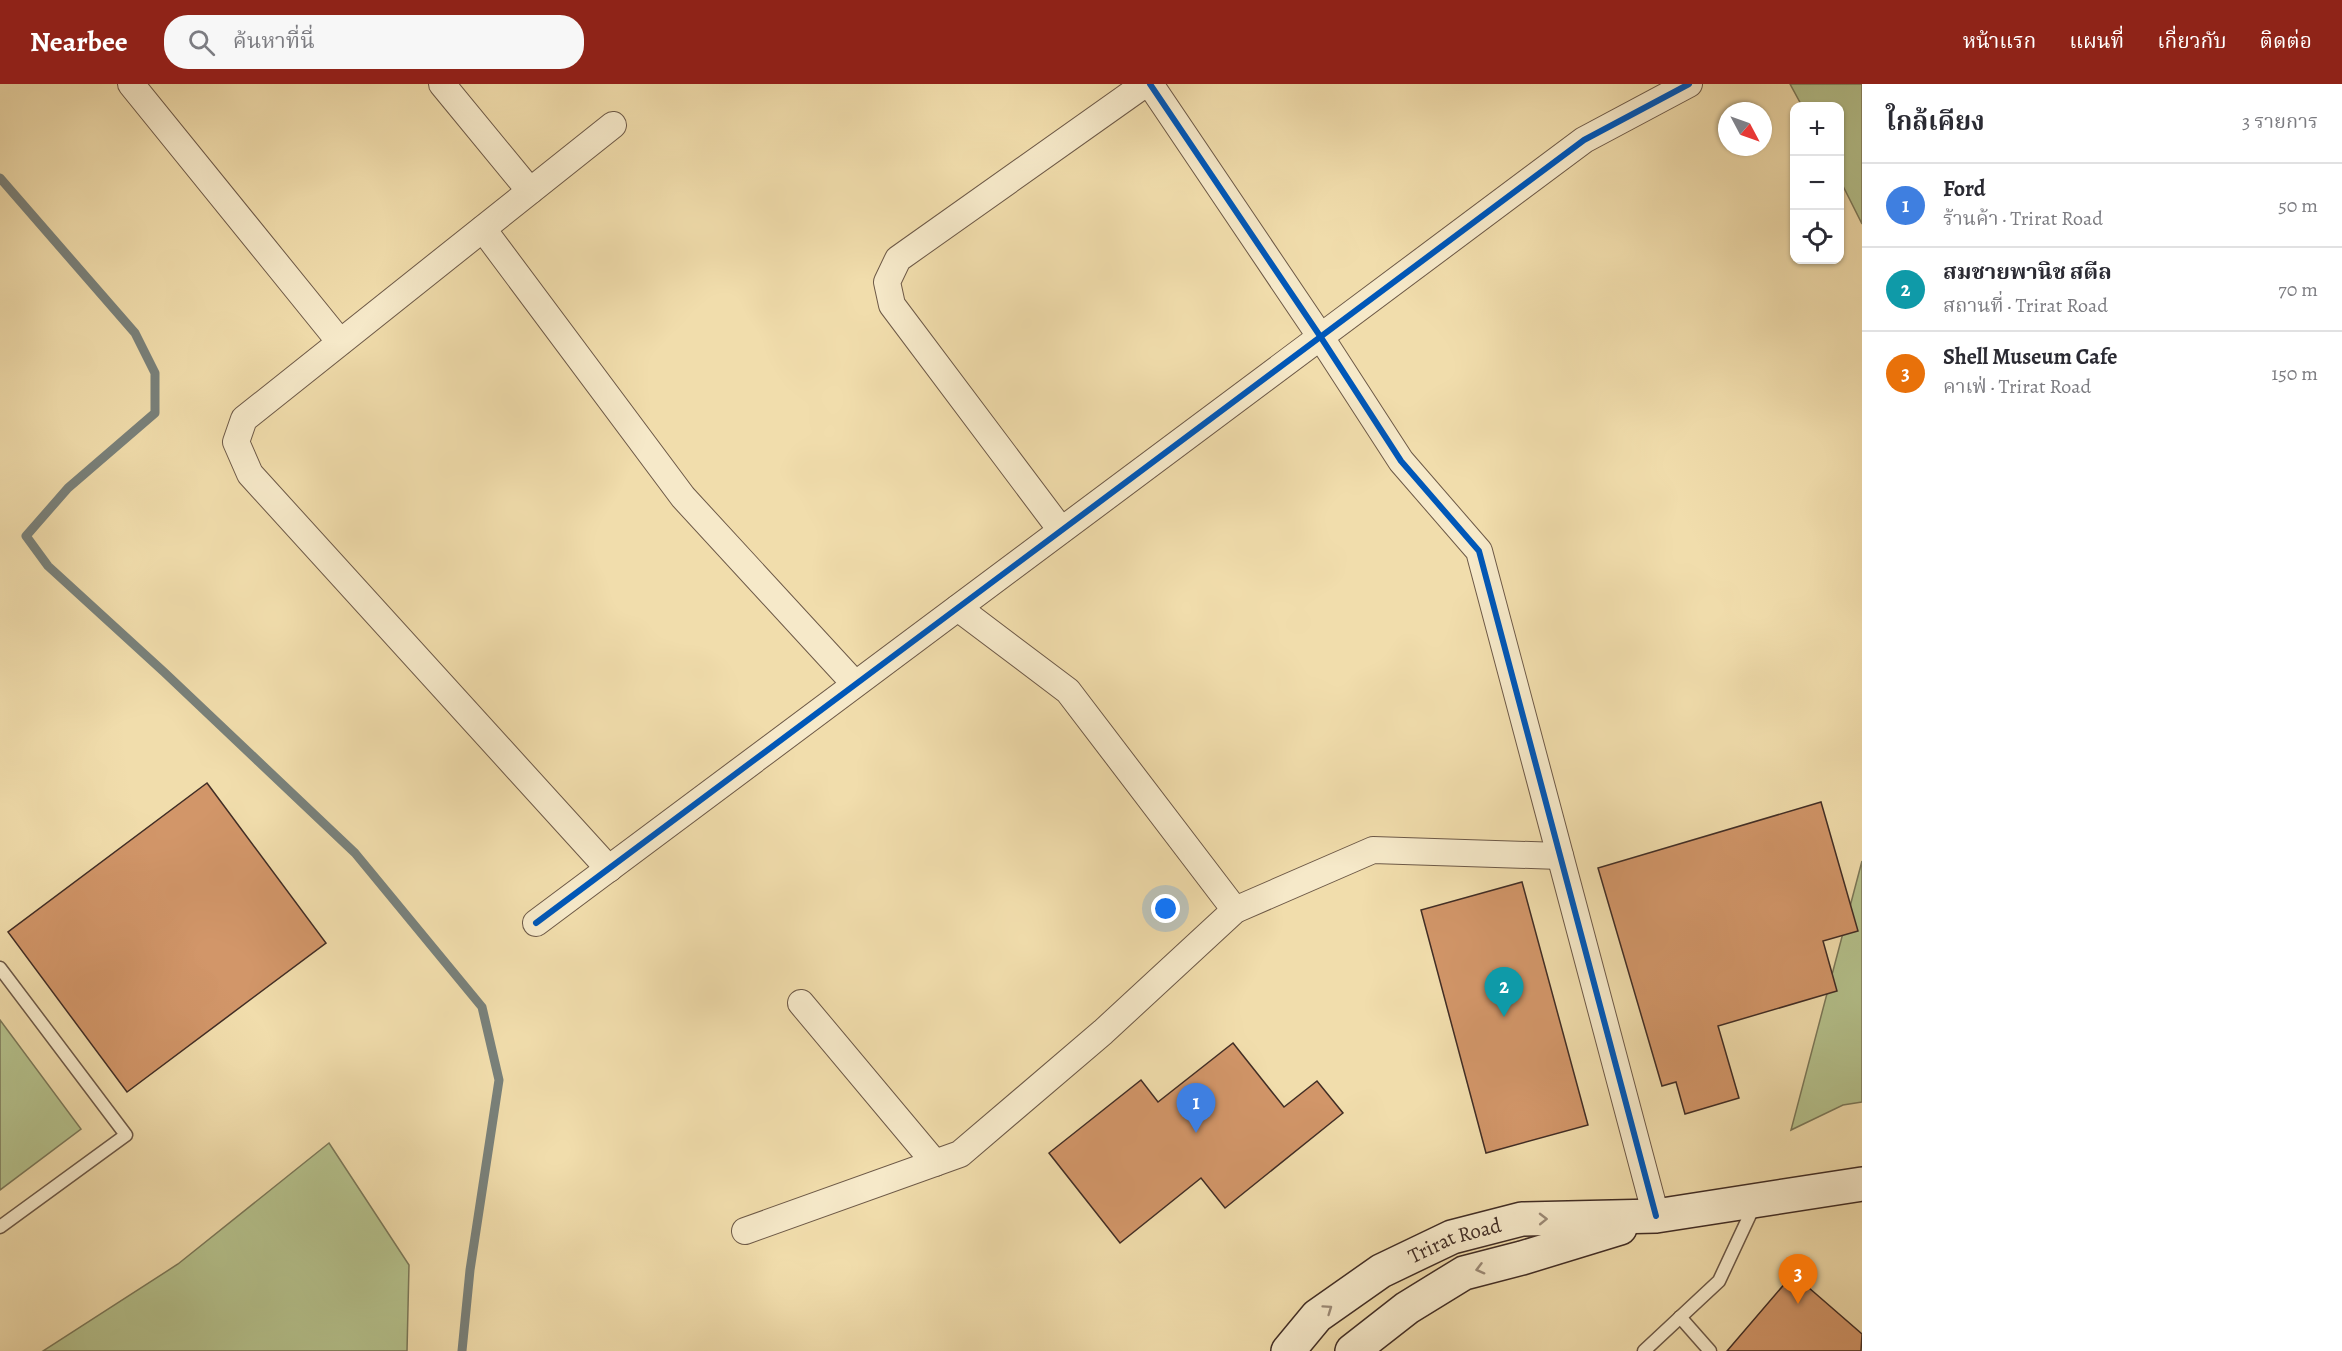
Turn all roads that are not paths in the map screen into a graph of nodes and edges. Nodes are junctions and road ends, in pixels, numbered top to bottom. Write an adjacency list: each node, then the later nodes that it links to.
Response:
1 (131, 84): 9 (street)
2 (442, 84): 6 (street)
3 (1147, 84): 8 (street); 10 (street)
4 (1689, 84): 8 (street)
5 (613, 125): 6 (street)
6 (530, 191): 7 (street)
7 (483, 229): 9 (street); 12 (street)
8 (1320, 336): 10 (street); 13 (street)
9 (340, 342): 14 (street)
10 (1061, 530): 11 (street)
11 (957, 608): 12 (street); 15 (street)
12 (855, 684): 14 (street)
13 (1560, 856): 15 (street); 22 (street)
14 (609, 868): 16 (street)
15 (1235, 910): 19 (street)
16 (536, 923)
17 (0, 968): 23 (lane)
18 (801, 1004): 19 (street)
19 (935, 1163): 24 (street)
20 (1862, 1184): 21 (main road, Trirat Road)
21 (1756, 1200): 22 (main road, Trirat Road); 25 (lane)
22 (1656, 1216): 26 (main road, Trirat Road, one-way to 22); 27 (main road, Trirat Road, one-way to 27)
23 (0, 1227)
24 (745, 1231)
25 (1680, 1317): 28 (lane); 29 (lane)
26 (1288, 1351)
27 (1352, 1351)
28 (1644, 1351)
29 (1710, 1351)

